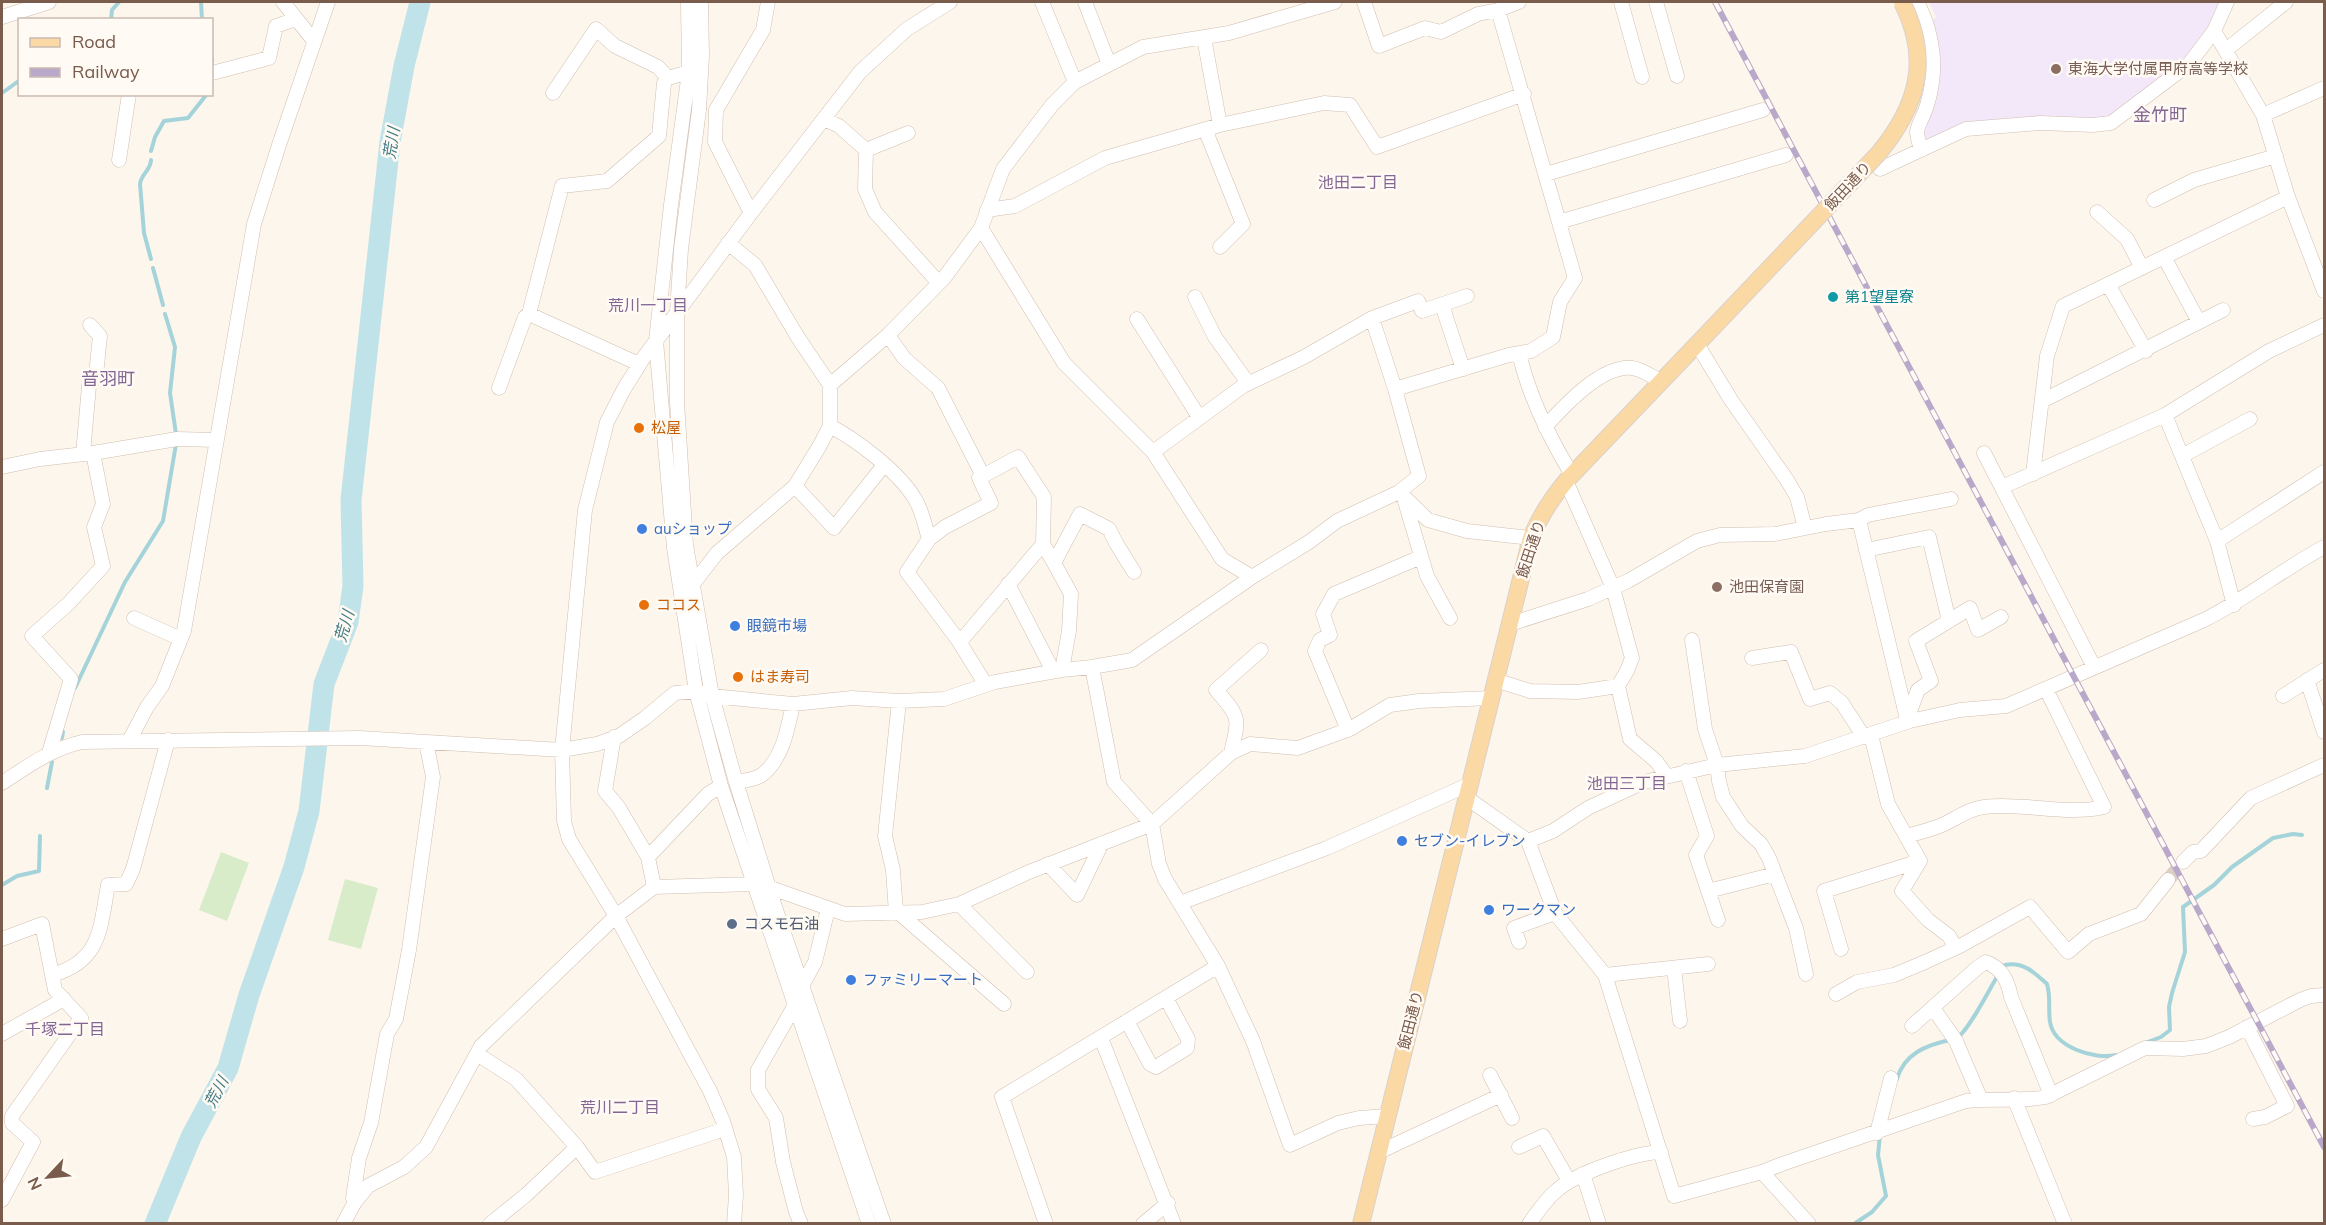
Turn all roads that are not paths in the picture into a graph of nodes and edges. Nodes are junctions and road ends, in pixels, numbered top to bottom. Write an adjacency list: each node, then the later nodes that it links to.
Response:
1 (49, 2): 20 (street)
2 (284, 2): 21 (street)
3 (328, 2): 24 (street)
4 (688, 2): 27 (street)
5 (701, 2): 37 (street)
6 (768, 2): 39 (street)
7 (951, 2): 41 (street)
8 (1042, 2): 32 (street)
9 (1085, 2): 26 (street)
10 (1335, 2): 23 (street)
11 (1364, 2): 19 (street)
12 (1519, 2): 19 (street)
13 (1621, 2): 29 (street)
14 (1656, 2): 30 (street)
15 (1902, 2): 79 (main road, 飯田通り, bridge)
16 (1917, 2): 46 (street)
17 (2227, 2): 22 (street)
18 (2286, 2): 25 (street)
19 (1498, 10): 35 (street)
20 (2, 17)
21 (296, 19): 24 (street); 28 (street)
22 (2214, 31): 25 (street); 46 (street)
23 (1203, 38): 26 (street); 42 (street)
24 (314, 41): 95 (street)
25 (2226, 50): 40 (street)
26 (1109, 64): 32 (street)
27 (689, 72): 31 (street); 78 (street)
28 (213, 73)
29 (1642, 76)
30 (1677, 76)
31 (668, 78): 34 (street); 71 (street)
32 (1075, 82): 54 (street)
33 (2325, 88): 40 (street)
34 (553, 93)
35 (1524, 94): 42 (street); 51 (street)
36 (129, 96): 49 (street)
37 (699, 110): 39 (street); 70 (street)
38 (1762, 110): 51 (street)
39 (716, 113): 56 (street)
40 (2263, 115): 48 (street)
41 (824, 119): 45 (street); 56 (street)
42 (1220, 125): 43 (street)
43 (1205, 129): 54 (street); 60 (street)
44 (908, 133): 45 (street)
45 (866, 150): 64 (street)
46 (1922, 150): 50 (street)
47 (1786, 155): 57 (street)
48 (2276, 156): 52 (street); 53 (street)
49 (119, 160)
50 (1880, 169)
51 (1546, 174): 57 (street)
52 (2288, 197): 61 (street); 63 (street)
53 (2154, 201)
54 (987, 210): 58 (street)
55 (2097, 212): 62 (street)
56 (751, 213): 59 (street)
57 (1559, 222): 81 (street)
58 (981, 228): 64 (street); 96 (street)
59 (728, 243): 70 (street); 86 (street)
60 (1220, 247)
61 (2164, 257): 62 (street); 74 (street)
62 (2142, 268): 65 (street)
63 (2323, 282)
64 (939, 283): 77 (street)
65 (2109, 285): 80 (street); 89 (street)
66 (1467, 296): 68 (street)
67 (1195, 297): 85 (street)
68 (1442, 304): 72 (street); 83 (street)
69 (2223, 310): 74 (street)
70 (677, 313): 78 (street); 122 (street)
71 (529, 314): 82 (street); 87 (street)
72 (1372, 318): 85 (street); 88 (street)
73 (1137, 319): 91 (street)
74 (2199, 322): 80 (street)
75 (90, 325): 98 (street)
76 (2325, 325): 90 (street)
77 (888, 335): 86 (street); 104 (street)
78 (656, 340): 82 (street); 145 (street)
79 (1697, 344): 84 (main road, 飯田通り); 111 (street)
80 (2146, 351): 89 (street)
81 (1519, 353): 83 (street); 94 (street)
82 (639, 364): 159 (street)
83 (1463, 369): 88 (street)
84 (1661, 381): 94 (street); 105 (main road, 飯田通り)
85 (1248, 383): 91 (street)
86 (830, 385): 93 (street)
87 (500, 388)
88 (1395, 389): 108 (street)
89 (2042, 401): 103 (street)
90 (2165, 415): 99 (street); 103 (street)
91 (1199, 417): 96 (street)
92 (2250, 419): 99 (street)
93 (830, 426): 100 (street); 106 (street)
94 (1545, 428): 105 (street)
95 (216, 440): 98 (street); 131 (street)
96 (1153, 452): 121 (street)
97 (1984, 453): 107 (street)
98 (88, 454): 101 (street); 160 (street)
99 (2182, 456): 114 (street)
100 (884, 465): 106 (street); 113 (street)
101 (2, 467)
102 (2325, 472): 114 (street)
103 (2033, 474): 107 (street)
104 (983, 476): 113 (street); 115 (street)
105 (1569, 478): 112 (main road, 飯田通り); 124 (street)
106 (795, 486): 122 (street)
107 (2002, 487): 136 (street)
108 (1401, 494): 112 (street); 118 (street); 121 (street)
109 (1951, 499): 110 (street)
110 (1859, 520): 111 (street); 117 (street)
111 (1805, 528): 124 (street)
112 (1531, 538): 130 (main road, 飯田通り)
113 (929, 539): 133 (street)
114 (2217, 541): 125 (street)
115 (1043, 544): 119 (street); 123 (street)
116 (2325, 547): 125 (street)
117 (1866, 550): 129 (street); 151 (street)
118 (1421, 557): 128 (street); 152 (street)
119 (1054, 563): 120 (street); 138 (street)
120 (1134, 572)
121 (1251, 577): 137 (street)
122 (693, 584): 146 (street)
123 (1008, 584): 133 (street); 138 (street)
124 (1613, 588): 130 (street); 143 (street)
125 (2234, 605): 136 (street)
126 (2001, 617): 129 (street)
127 (134, 618): 131 (street)
128 (1450, 618)
129 (1949, 621): 151 (street)
130 (1510, 624): 140 (main road, 飯田通り)
131 (181, 639): 157 (street)
132 (1692, 640): 162 (street)
133 (960, 642): 142 (street)
134 (1261, 650): 161 (street)
135 (1752, 658): 154 (street)
136 (2094, 667): 144 (street)
137 (1092, 668): 138 (street); 170 (street)
138 (1058, 670): 142 (street)
139 (2325, 670): 141 (street)
140 (1495, 680): 143 (street); 148 (main road, 飯田通り)
141 (2307, 680): 147 (street); 153 (street)
142 (986, 685): 149 (street)
143 (1618, 686): 165 (street)
144 (2046, 689): 151 (street); 171 (street)
145 (696, 691): 146 (street); 155 (street); 168 (street)
146 (712, 696): 150 (street); 166 (street)
147 (2283, 696)
148 (1491, 698): 152 (street); 169 (main road, 飯田通り)
149 (899, 700): 150 (street); 187 (street)
150 (793, 704): 166 (street)
151 (1909, 720): 154 (street)
152 (1348, 730): 161 (street)
153 (2325, 732)
154 (1867, 736): 162 (street); 171 (street)
155 (614, 737): 159 (street); 174 (street)
156 (170, 740): 157 (street); 158 (street); 200 (street)
157 (129, 741): 160 (street)
158 (421, 742): 159 (street); 236 (street)
159 (562, 750): 189 (street)
160 (49, 753): 167 (street)
161 (1231, 753): 170 (street)
162 (1717, 765): 164 (street); 178 (street)
163 (2325, 765): 176 (street)
164 (1686, 771): 165 (street); 183 (street)
165 (1666, 775): 172 (street)
166 (736, 782): 182 (street)
167 (2, 783)
168 (721, 786): 174 (street); 180 (street)
169 (1469, 791): 172 (street); 184 (street); 223 (main road, 飯田通り)
170 (1152, 824): 173 (street); 184 (street)
171 (1906, 836): 175 (street)
172 (1528, 841): 188 (street)
173 (1102, 843): 177 (street); 177 (street)
174 (648, 857): 181 (street)
175 (1920, 861): 193 (street); 194 (street)
176 (2183, 862)
177 (1048, 864): 185 (street)
178 (1775, 874): 183 (street); 199 (street)
179 (2168, 880): 193 (street)
180 (753, 884): 181 (street); 208 (street)
181 (654, 887): 189 (street)
182 (768, 887): 186 (street); 202 (street)
183 (1708, 891): 190 (street)
184 (1180, 903): 196 (street)
185 (959, 904): 187 (street); 198 (street)
186 (828, 909): 187 (street); 202 (street)
187 (898, 913): 207 (street)
188 (1555, 913): 192 (street); 201 (street)
189 (616, 916): 216 (street); 226 (street)
190 (1718, 920)
191 (2, 939): 200 (street)
192 (1519, 942)
193 (1956, 948): 203 (street)
194 (1841, 949)
195 (1708, 964): 197 (street)
196 (1218, 966): 205 (street); 223 (street)
197 (1674, 968): 201 (street); 210 (street)
198 (1027, 972)
199 (1806, 974)
200 (52, 975): 206 (street)
201 (1605, 975): 231 (street)
202 (802, 986): 244 (street)
203 (1836, 994)
204 (2325, 995): 213 (street)
205 (1166, 998): 211 (street); 211 (street)
206 (64, 999): 214 (street); 235 (street)
207 (1004, 1004)
208 (795, 1005): 242 (street); 243 (street)
209 (1933, 1008): 212 (street); 220 (street); 222 (street)
210 (1680, 1021)
211 (1127, 1022): 215 (street)
212 (1912, 1026)
213 (2247, 1027): 220 (street); 225 (street)
214 (2, 1034)
215 (1101, 1038): 237 (street); 245 (street)
216 (477, 1054): 228 (street); 236 (street)
217 (1490, 1075): 219 (street)
218 (1891, 1078): 227 (street)
219 (1501, 1095): 224 (street); 230 (street)
220 (2051, 1095): 221 (street)
221 (2014, 1098): 222 (street); 251 (street)
222 (1981, 1100): 227 (street)
223 (1387, 1116): 230 (main road, 飯田通り)
224 (1512, 1118)
225 (2253, 1119)
226 (725, 1129): 228 (street); 241 (street)
227 (1877, 1133): 232 (street)
228 (577, 1147): 240 (street)
229 (1519, 1148): 234 (street)
230 (1379, 1152): 248 (main road, 飯田通り)
231 (1661, 1152): 232 (street); 233 (street)
232 (1762, 1172): 238 (street)
233 (1583, 1174): 234 (street); 250 (street)
234 (1569, 1181): 249 (street)
235 (2, 1200)
236 (355, 1202): 239 (street)
237 (1168, 1203): 246 (street); 247 (street)
238 (1802, 1221)
239 (343, 1224)
240 (490, 1224)
241 (734, 1224)
242 (801, 1224)
243 (869, 1224)
244 (884, 1224)
245 (1047, 1224)
246 (1143, 1224)
247 (1174, 1224)
248 (1361, 1224)
249 (1529, 1224)
250 (1599, 1224)
251 (2066, 1224)

